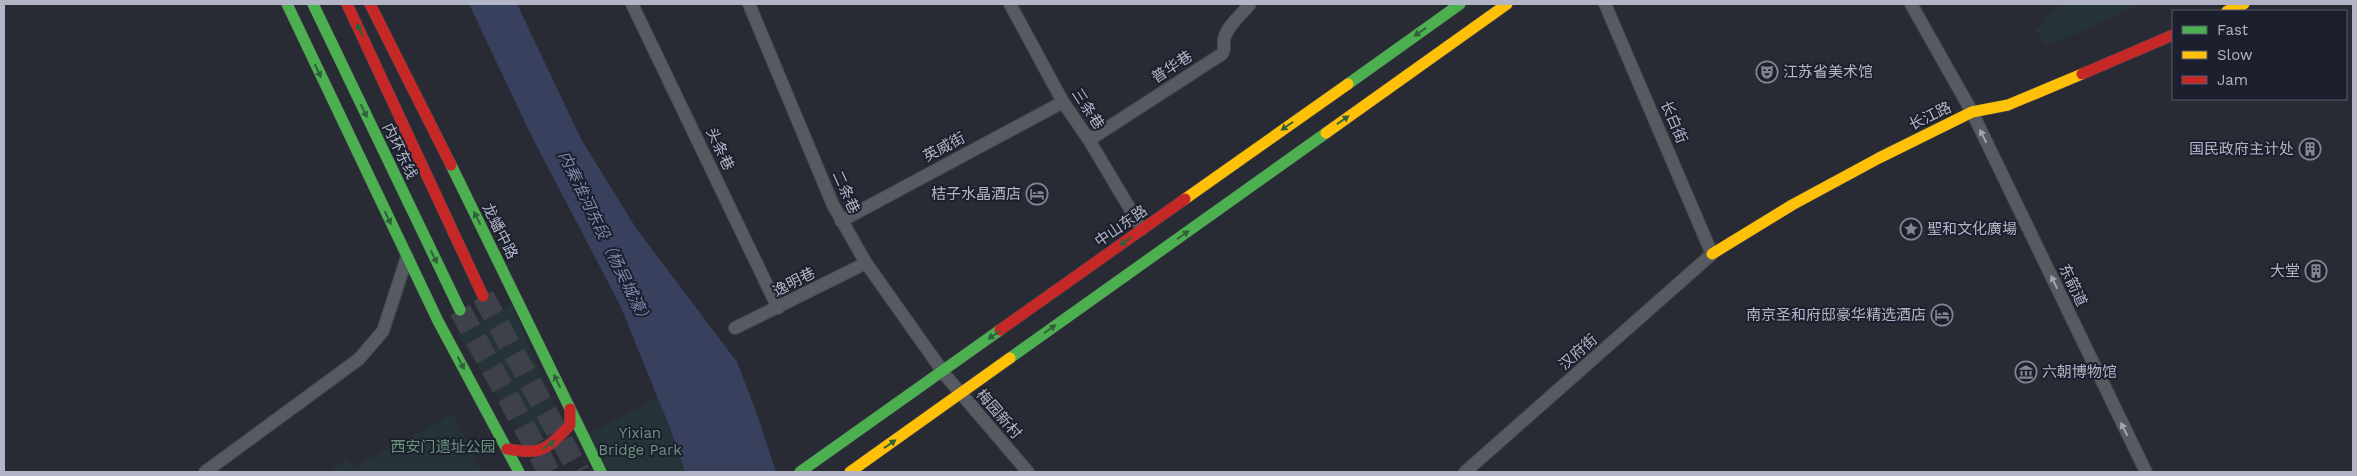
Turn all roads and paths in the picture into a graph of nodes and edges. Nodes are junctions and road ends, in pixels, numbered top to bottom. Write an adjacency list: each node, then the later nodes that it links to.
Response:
1 (287, 4): 22 (main road, one-way to 22)
2 (313, 4): 26 (main road, 内环东线, one-way to 26)
3 (347, 4): 24 (main road, 内环东线, one-way to 3)
4 (370, 4): 30 (main road, 龙蟠中路, one-way to 4)
5 (632, 4): 25 (street, 头条巷)
6 (749, 4): 19 (street, 二条巷)
7 (1010, 4): 16 (street, 三条巷)
8 (1250, 4): 18 (street, 普华巷)
9 (1460, 4): 20 (main road, 中山东路, one-way to 20)
10 (1507, 4): 29 (main road, one-way to 10)
11 (1605, 4): 21 (street, 长白街)
12 (1911, 4): 17 (street, 东箭道)
13 (2244, 4): 14 (main road)
14 (2229, 10)
15 (2172, 35): 17 (main road, 长江路)
16 (1063, 102): 18 (street, 三条巷); 19 (street, 英威街)
17 (1972, 112): 21 (main road, 长江路); 39 (street, 东箭道, one-way to 17)
18 (1090, 140): 20 (street, 三条巷)
19 (841, 221): 23 (street, 二条巷)
20 (1142, 230): 28 (main road, 中山东路, one-way to 28)
21 (1712, 254): 38 (street, 汉府街)
22 (407, 257): 31 (main road, one-way to 31); 32 (street)
23 (866, 263): 25 (street, 逸明巷); 28 (street, 二条巷)
24 (483, 296)
25 (778, 308): 27 (street, 逸明巷)
26 (460, 310)
27 (735, 328)
28 (944, 374): 29 (street, 梅园新村); 35 (main road, 中山东路)
29 (960, 394): 36 (main road, one-way to 29); 37 (street, 梅园新村)
30 (570, 408): 31 (main road, one-way to 30); 34 (main road, 龙蟠中路)
31 (507, 449): 33 (main road)
32 (205, 472)
33 (519, 472)
34 (602, 472)
35 (800, 472)
36 (850, 472)
37 (1028, 472)
38 (1464, 472)
39 (2146, 472)

